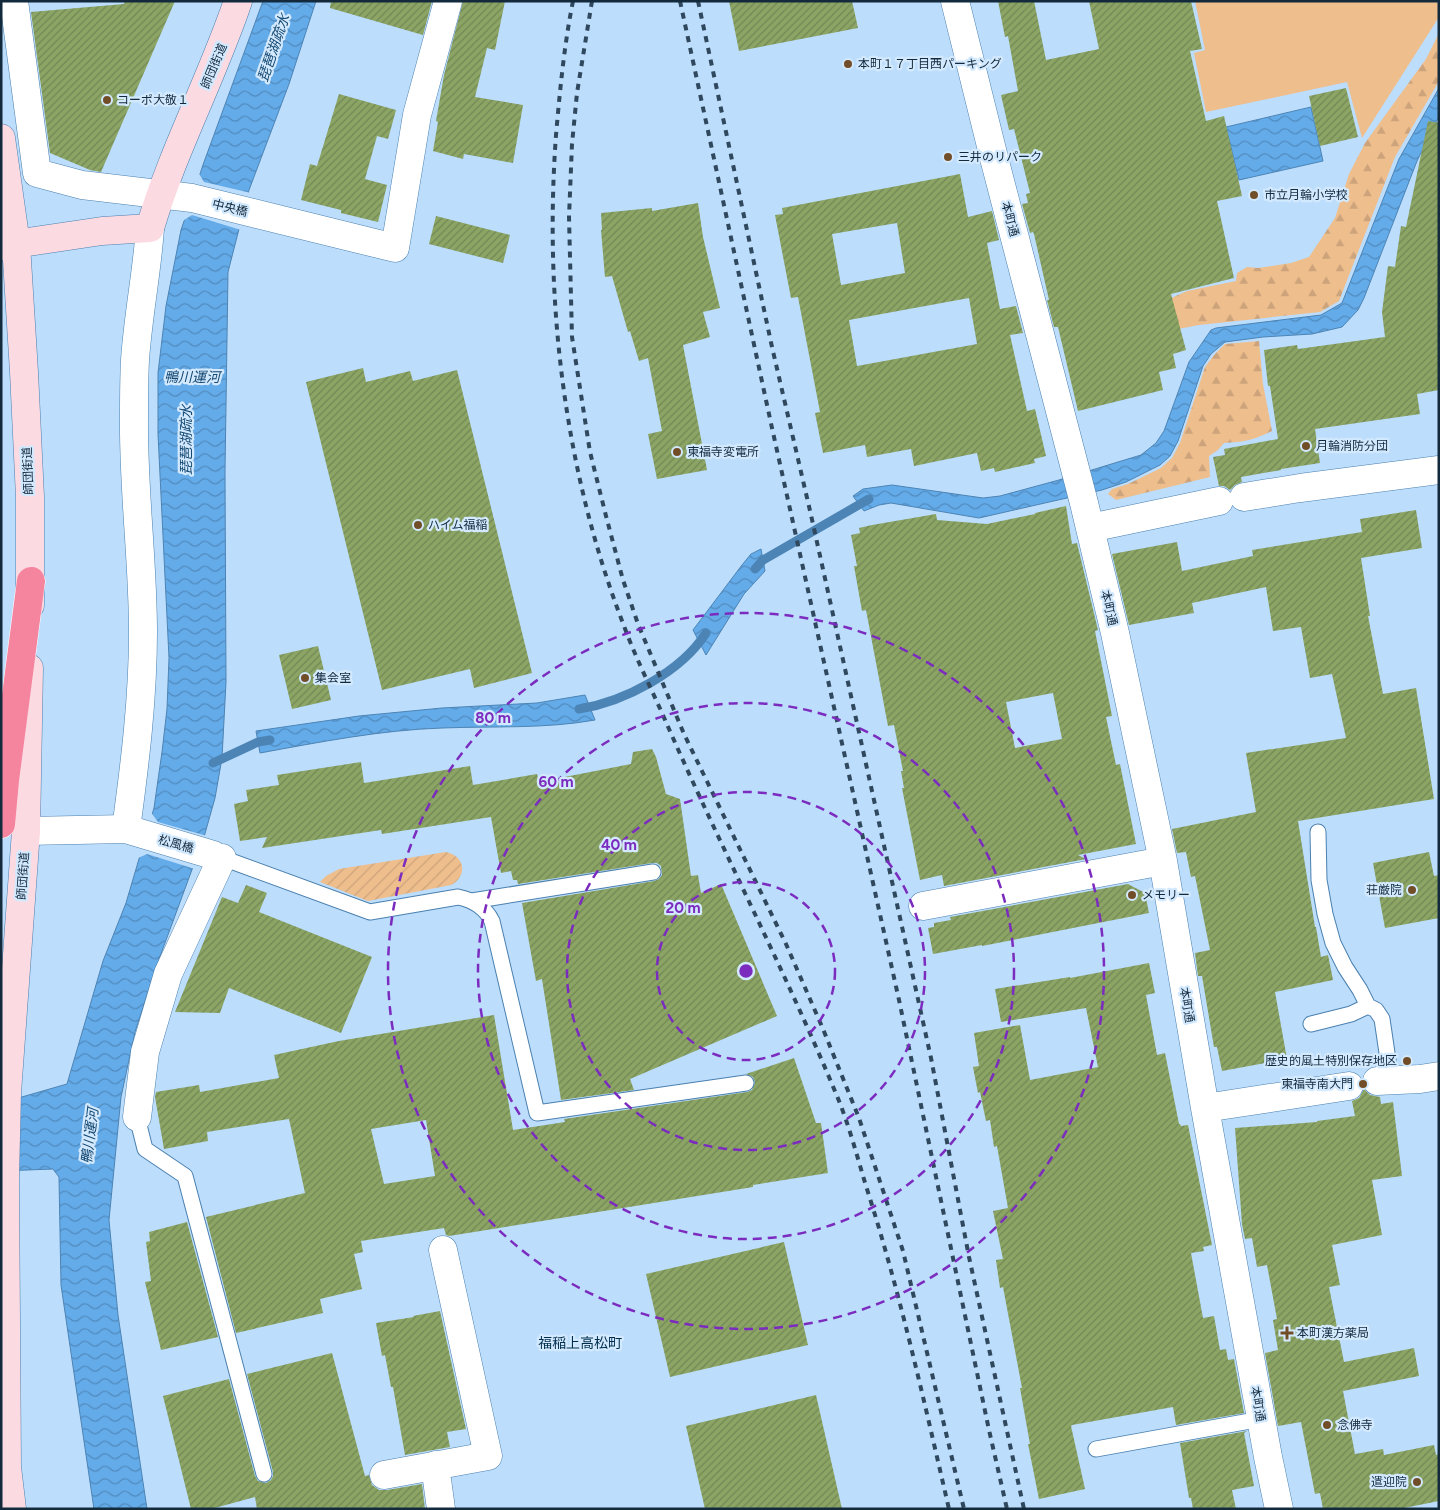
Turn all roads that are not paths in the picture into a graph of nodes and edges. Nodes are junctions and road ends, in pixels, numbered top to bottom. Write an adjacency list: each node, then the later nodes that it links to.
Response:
1 (14, 1): 6 (street, 中央橋)
2 (238, 1): 6 (street, 師団街道)
3 (448, 1): 6 (street, 中央橋)
4 (955, 1): 10 (street, 本町通)
5 (1, 138): 8 (street, 師団街道)
6 (160, 194): 7 (street, 師団街道)
7 (150, 228): 8 (street); 13 (street)
8 (8, 245): 11 (street, 師団街道)
9 (1439, 470): 10 (street)
10 (1087, 516): 16 (street, 本町通)
11 (31, 581): 12 (highway)
12 (14, 828): 13 (street, 松風橋); 34 (street, 師団街道)
13 (133, 831): 15 (street, 松風橋)
14 (1318, 832): 20 (lane)
15 (218, 857): 18 (lane); 27 (street)
16 (1162, 861): 19 (street); 26 (street, 本町通)
17 (653, 872): 18 (lane)
18 (472, 901): 24 (lane)
19 (923, 906)
20 (1368, 1006): 21 (lane); 23 (lane)
21 (1311, 1024)
22 (1439, 1076): 23 (street)
23 (1384, 1080)
24 (746, 1083)
25 (1349, 1086): 26 (street)
26 (1205, 1108): 29 (street, 本町通)
27 (137, 1117): 32 (lane)
28 (443, 1250): 31 (street)
29 (1261, 1419): 30 (lane); 36 (street, 本町通)
30 (1096, 1449)
31 (435, 1465): 33 (street); 35 (street)
32 (264, 1474)
33 (384, 1475)
34 (12, 1509)
35 (441, 1509)
36 (1279, 1509)

